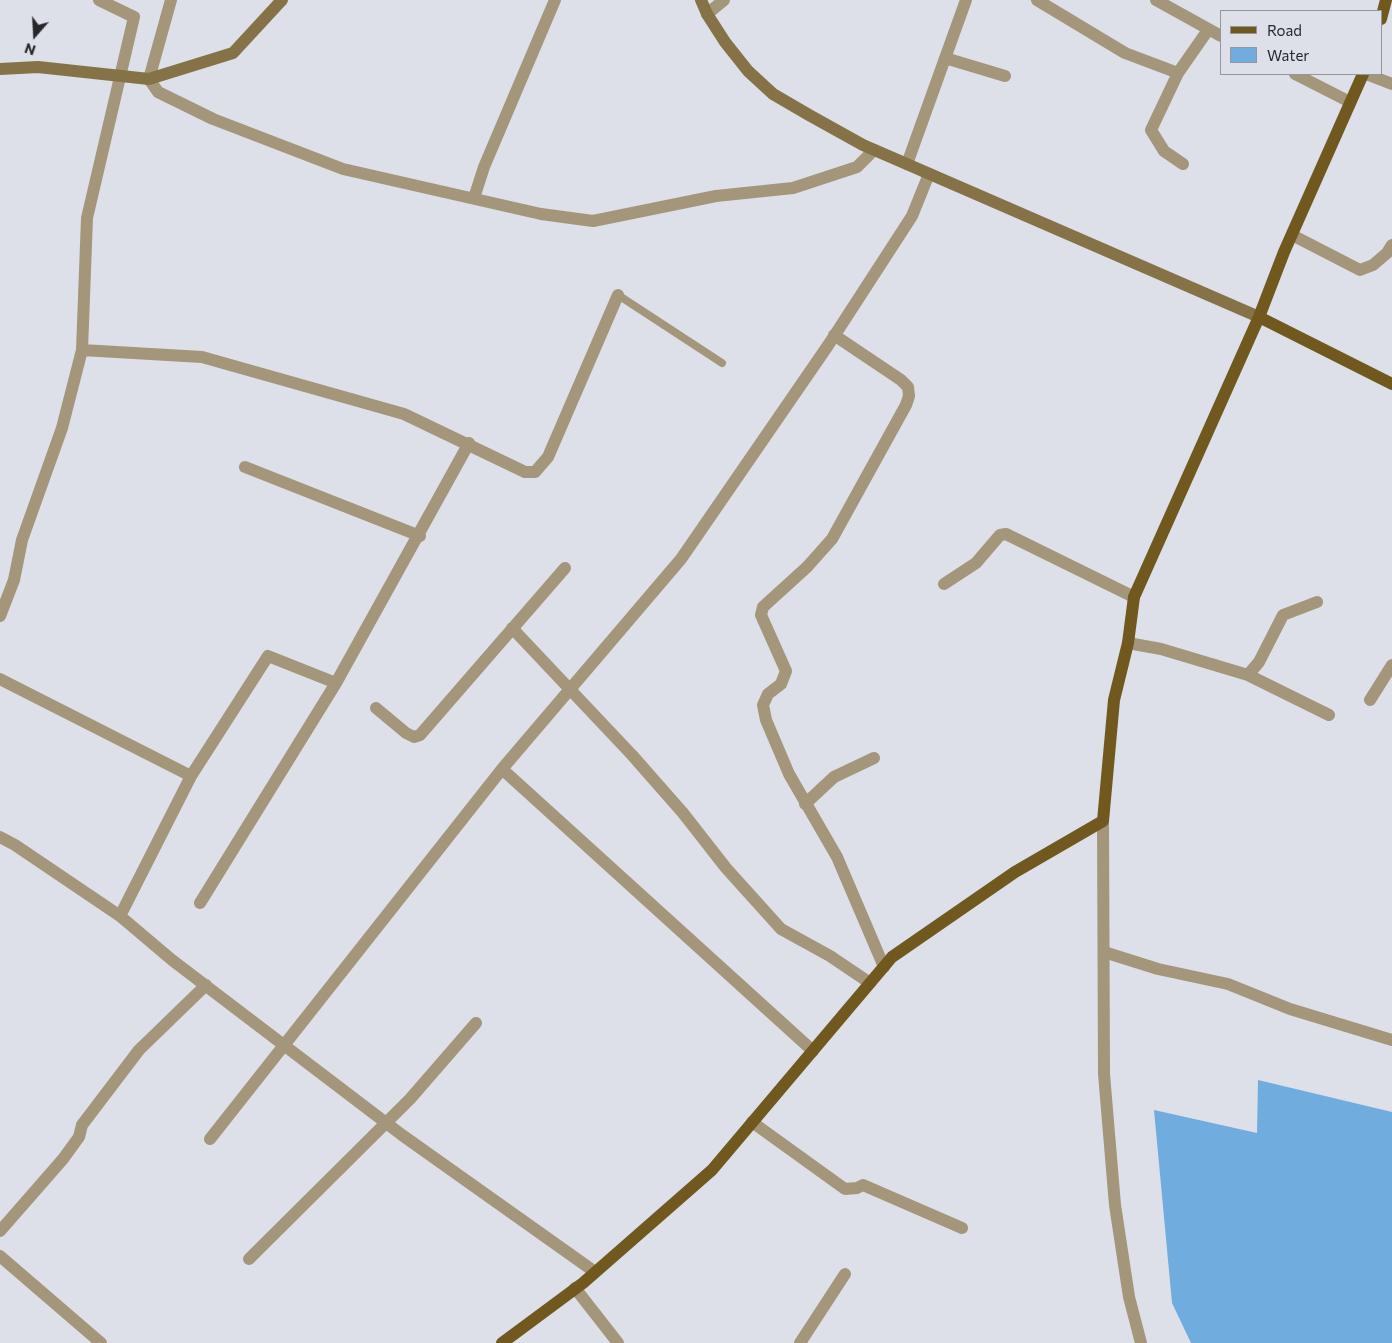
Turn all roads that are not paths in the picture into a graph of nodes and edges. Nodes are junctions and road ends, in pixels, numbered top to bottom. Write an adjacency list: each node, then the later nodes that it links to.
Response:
1 (99, 0): 11 (street)
2 (171, 0): 24 (street)
3 (282, 0): 24 (main road)
4 (555, 0): 31 (street)
5 (701, 0): 12 (main road)
6 (724, 0): 12 (street)
7 (966, 0): 16 (street)
8 (1037, 0): 18 (street)
9 (1156, 0): 14 (street)
10 (1386, 0): 13 (main road)
11 (123, 5): 22 (street)
12 (707, 14): 27 (main road)
13 (1382, 15)
14 (1208, 30): 15 (street); 18 (street)
15 (1220, 36)
16 (945, 58): 23 (street); 28 (street)
17 (0, 69): 22 (main road)
18 (1178, 73): 29 (street)
19 (1297, 75): 26 (street)
20 (1364, 75): 26 (main road)
21 (1367, 75): 25 (street)
22 (120, 76): 24 (main road); 37 (street)
23 (1005, 76)
24 (149, 79): 31 (street)
25 (1392, 84)
26 (1350, 102): 32 (main road)
27 (874, 150): 28 (main road); 31 (street)
28 (907, 164): 30 (main road)
29 (1183, 164)
30 (929, 174): 35 (main road); 36 (street)
31 (474, 198)
32 (1292, 234): 33 (street); 35 (main road)
33 (1392, 245)
34 (618, 295): 38 (lane); 40 (street)
35 (1259, 317): 39 (main road); 45 (main road)
36 (834, 335): 54 (street); 61 (street)
37 (82, 350): 40 (street); 47 (street)
38 (722, 363)
39 (1392, 384)
40 (469, 443): 42 (street)
41 (245, 467): 42 (street)
42 (420, 536): 53 (street)
43 (565, 568): 48 (street)
44 (944, 584): 45 (street)
45 (1134, 597): 49 (main road)
46 (1317, 602): 51 (street)
47 (0, 616)
48 (512, 628): 54 (street); 56 (street)
49 (1128, 643): 51 (street); 62 (main road)
50 (1392, 665): 55 (street)
51 (1248, 675): 57 (street)
52 (0, 679): 60 (street)
53 (336, 683): 60 (street); 64 (street)
54 (569, 688): 59 (street); 68 (street)
55 (1370, 700)
56 (376, 708)
57 (1329, 715)
58 (874, 758): 61 (street)
59 (502, 769): 72 (street); 73 (street)
60 (191, 776): 65 (street)
61 (805, 804): 67 (street)
62 (1103, 821): 66 (street); 67 (main road)
63 (0, 837): 65 (street)
64 (200, 903)
65 (120, 916): 69 (street)
66 (1104, 952): 71 (street); 88 (street)
67 (884, 967): 68 (main road)
68 (870, 983): 73 (main road)
69 (206, 986): 72 (street); 78 (street)
70 (476, 1022): 75 (street)
71 (1392, 1040)
72 (285, 1046): 75 (street); 76 (street)
73 (813, 1051): 74 (main road)
74 (752, 1122): 77 (street); 81 (main road)
75 (386, 1123): 80 (street); 81 (street)
76 (210, 1139)
77 (962, 1228)
78 (0, 1231)
79 (0, 1256): 84 (street)
80 (249, 1259)
81 (594, 1272): 83 (main road)
82 (845, 1274): 87 (street)
83 (575, 1288): 85 (main road); 86 (street)
84 (101, 1343)
85 (502, 1343)
86 (618, 1343)
87 (800, 1343)
88 (1141, 1343)

